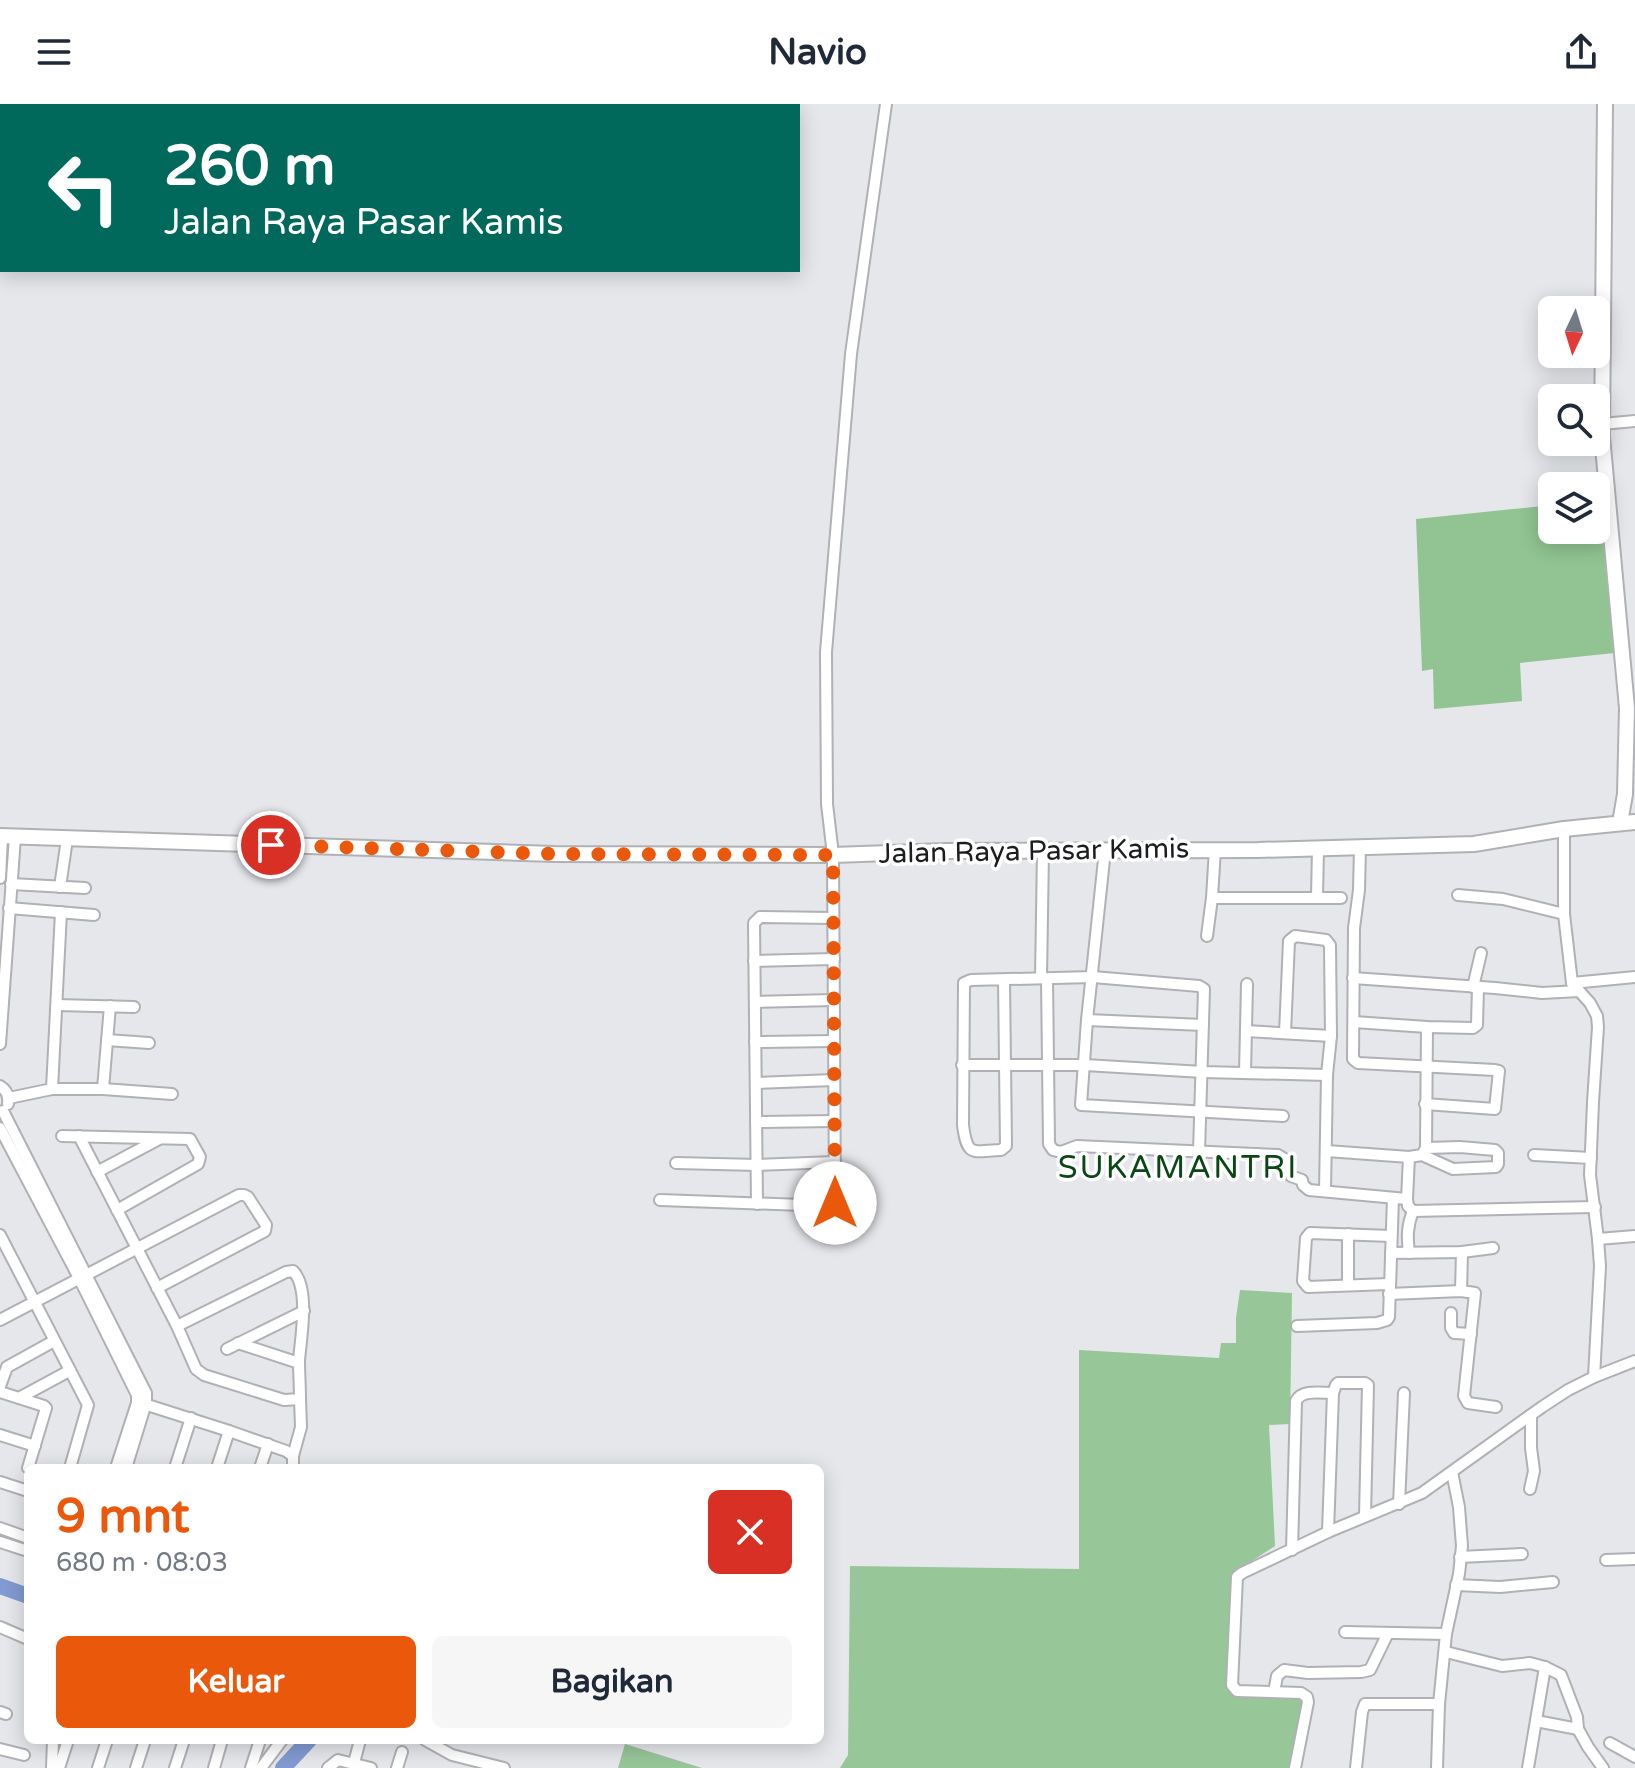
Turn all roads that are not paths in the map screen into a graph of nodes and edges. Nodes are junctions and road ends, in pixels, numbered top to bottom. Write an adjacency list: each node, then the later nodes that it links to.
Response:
1 (886, 104): 17 (street)
2 (1605, 104): 3 (main road)
3 (1602, 384)
4 (1635, 421): 5 (street)
5 (1610, 423)
6 (1605, 456): 7 (main road)
7 (1631, 707): 8 (main road)
8 (1627, 822): 9 (main road, Jalan Raya Pasar Kamis)
9 (1564, 829): 12 (main road, Jalan Raya Pasar Kamis); 28 (street)
10 (6, 837): 11 (main road, Jalan Raya Pasar Kamis); 18 (street); 21 (street)
11 (67, 839): 17 (main road, Jalan Raya Pasar Kamis); 19 (street)
12 (1360, 847): 13 (main road, Jalan Raya Pasar Kamis); 38 (street)
13 (1318, 848): 14 (main road, Jalan Raya Pasar Kamis); 23 (street)
14 (1215, 849): 15 (main road, Jalan Raya Pasar Kamis); 24 (street)
15 (1105, 850): 16 (main road, Jalan Raya Pasar Kamis); 35 (street)
16 (1043, 851): 17 (main road, Jalan Raya Pasar Kamis); 37 (street)
17 (833, 855): 30 (street)
18 (0, 878)
19 (60, 887): 20 (street); 21 (street)
20 (85, 888)
21 (7, 889): 26 (street)
22 (1458, 895): 28 (street)
23 (1317, 897): 24 (street); 25 (street)
24 (1212, 898): 31 (street)
25 (1341, 898)
26 (9, 908): 27 (street); 59 (street)
27 (61, 912): 29 (street); 45 (street)
28 (1564, 914): 42 (street)
29 (94, 915)
30 (833, 918): 33 (street); 34 (street)
31 (1207, 936)
32 (1481, 953): 41 (street)
33 (834, 959): 34 (street); 43 (street)
34 (754, 961): 44 (street)
35 (1093, 977): 37 (street); 48 (street); 50 (street)
36 (1635, 977): 42 (street)
37 (1044, 978): 39 (street); 63 (street)
38 (1353, 978): 41 (street); 49 (street)
39 (1004, 980): 60 (street); 62 (street)
40 (1247, 984): 52 (street)
41 (1473, 987): 42 (street); 51 (street)
42 (1575, 987): 90 (street)
43 (834, 1000): 44 (street); 56 (street)
44 (755, 1002): 57 (street)
45 (57, 1005): 46 (street); 71 (street)
46 (110, 1006): 47 (street); 55 (street)
47 (134, 1007)
48 (1087, 1020): 50 (street); 61 (street)
49 (1354, 1022): 51 (street); 64 (street)
50 (1203, 1025): 65 (street)
51 (1427, 1027): 64 (street)
52 (1246, 1031): 53 (street); 66 (street)
53 (1285, 1033): 54 (street); 54 (street)
54 (1331, 1036): 67 (street)
55 (107, 1040): 58 (street); 72 (street)
56 (834, 1041): 57 (street); 68 (street)
57 (755, 1042): 69 (street)
58 (149, 1043)
59 (0, 1044)
60 (962, 1065): 62 (street); 62 (street)
61 (1085, 1065): 63 (street); 65 (street); 76 (street)
62 (1006, 1066): 63 (street)
63 (1047, 1066): 86 (street)
64 (1426, 1066): 75 (street); 75 (street)
65 (1203, 1072): 66 (street); 76 (street)
66 (1245, 1073): 67 (street)
67 (1327, 1075): 85 (street)
68 (834, 1080): 69 (street); 79 (street)
69 (756, 1083): 80 (street)
70 (0, 1086): 74 (street)
71 (52, 1089): 72 (street); 74 (street)
72 (103, 1089): 73 (street)
73 (172, 1094)
74 (9, 1098): 77 (street)
75 (1425, 1104): 87 (street)
76 (1202, 1111): 78 (street); 86 (street)
77 (1, 1112): 113 (street)
78 (1283, 1116)
79 (834, 1121): 80 (street); 91 (street)
80 (756, 1122): 93 (street)
81 (0, 1128): 113 (street)
82 (62, 1136): 83 (street)
83 (79, 1136): 84 (street); 94 (street)
84 (159, 1139): 94 (street); 101 (street)
85 (1327, 1151): 89 (street); 95 (street)
86 (1199, 1152): 95 (street)
87 (1424, 1152): 87 (street); 89 (street)
88 (1534, 1155): 90 (street)
89 (1409, 1157): 97 (street)
90 (1591, 1158): 100 (street)
91 (835, 1162): 93 (street); 99 (street)
92 (676, 1163): 93 (street)
93 (757, 1165): 99 (street)
94 (97, 1172): 101 (street)
95 (1325, 1191): 96 (street)
96 (1393, 1198): 97 (street); 105 (street)
97 (1407, 1199): 102 (street)
98 (660, 1200): 99 (street)
99 (757, 1204)
100 (1595, 1207): 102 (street); 107 (street)
101 (117, 1210): 108 (street)
102 (1413, 1211): 112 (street)
103 (1348, 1234): 105 (street); 114 (street); 114 (street)
104 (0, 1235): 118 (street)
105 (1391, 1236): 111 (street)
106 (1635, 1236): 107 (street)
107 (1598, 1239): 131 (street)
108 (136, 1248): 113 (street); 115 (street); 115 (street)
109 (1493, 1248): 110 (street)
110 (1462, 1252): 112 (street); 117 (street)
111 (1391, 1253): 112 (street); 116 (street)
112 (1409, 1253)
113 (82, 1276): 118 (street); 137 (street)
114 (1348, 1285): 116 (street)
115 (157, 1288): 122 (street)
116 (1389, 1289): 117 (street); 123 (street)
117 (1461, 1291): 124 (street)
118 (36, 1303): 121 (street); 125 (street)
119 (304, 1311): 122 (street); 126 (street); 129 (street)
120 (1451, 1313): 124 (street)
121 (0, 1320)
122 (177, 1326): 136 (street)
123 (1297, 1326)
124 (1471, 1334): 138 (street)
125 (54, 1341): 130 (street); 132 (street)
126 (238, 1343): 127 (street); 129 (street)
127 (227, 1349)
128 (1635, 1361): 131 (street)
129 (299, 1363): 136 (street)
130 (69, 1371): 135 (street); 147 (street)
131 (1594, 1377): 139 (street)
132 (0, 1389): 135 (street)
133 (1333, 1393): 159 (street); 161 (street); 165 (street)
134 (1404, 1393): 158 (street)
135 (19, 1398): 144 (street)
136 (300, 1399): 145 (street)
137 (142, 1403): 140 (street); 148 (street); 149 (street)
138 (1496, 1407)
139 (1531, 1415): 154 (street); 156 (street)
140 (191, 1418): 141 (street); 150 (street)
141 (229, 1431): 143 (street); 151 (street)
142 (0, 1435): 144 (street)
143 (268, 1444): 145 (street); 152 (street)
144 (35, 1446): 146 (street)
145 (293, 1456): 153 (street)
146 (29, 1464)
147 (71, 1464)
148 (118, 1464)
149 (127, 1464)
150 (176, 1464)
151 (218, 1464)
152 (261, 1464)
153 (293, 1464)
154 (1452, 1472): 158 (street); 167 (street)
155 (0, 1482): 157 (street)
156 (1530, 1489)
157 (24, 1490)
158 (1399, 1504): 159 (street)
159 (1365, 1516): 161 (street)
160 (0, 1528): 162 (street)
161 (1328, 1532): 165 (street)
162 (24, 1537)
163 (0, 1542): 164 (street)
164 (24, 1550)
165 (1292, 1550): 179 (street)
166 (1522, 1554): 167 (street)
167 (1460, 1557): 171 (street)
168 (1635, 1559): 169 (street)
169 (1606, 1560)
170 (1553, 1582): 171 (street)
171 (1456, 1585): 175 (street)
172 (0, 1627): 176 (street)
173 (1345, 1632): 174 (street)
174 (1388, 1633): 175 (street); 179 (street)
175 (1446, 1634): 177 (street)
176 (24, 1636)
177 (1446, 1652): 178 (street); 180 (street)
178 (1545, 1667): 181 (street); 182 (street)
179 (1274, 1692): 211 (street)
180 (1439, 1704): 212 (street); 213 (street)
181 (1536, 1721): 182 (street); 214 (street)
182 (1578, 1729): 215 (street)
183 (1610, 1743): 196 (street)
184 (53, 1744): 199 (street)
185 (67, 1744): 200 (street)
186 (106, 1744): 201 (street)
187 (144, 1744): 202 (street)
188 (183, 1744): 203 (street)
189 (221, 1744): 204 (street)
190 (259, 1744): 205 (street)
191 (279, 1744): 206 (street)
192 (359, 1744): 198 (street)
193 (432, 1744): 210 (street)
194 (0, 1749): 197 (street)
195 (402, 1752): 209 (street)
196 (1632, 1753)
197 (24, 1755)
198 (354, 1763): 207 (street); 208 (street)
199 (52, 1768)
200 (59, 1768)
201 (98, 1768)
202 (136, 1768)
203 (175, 1768)
204 (214, 1768)
205 (251, 1768)
206 (261, 1768)
207 (328, 1768)
208 (371, 1768)
209 (397, 1768)
210 (504, 1768)
211 (1295, 1768)
212 (1356, 1768)
213 (1437, 1768)
214 (1528, 1768)
215 (1603, 1768)

